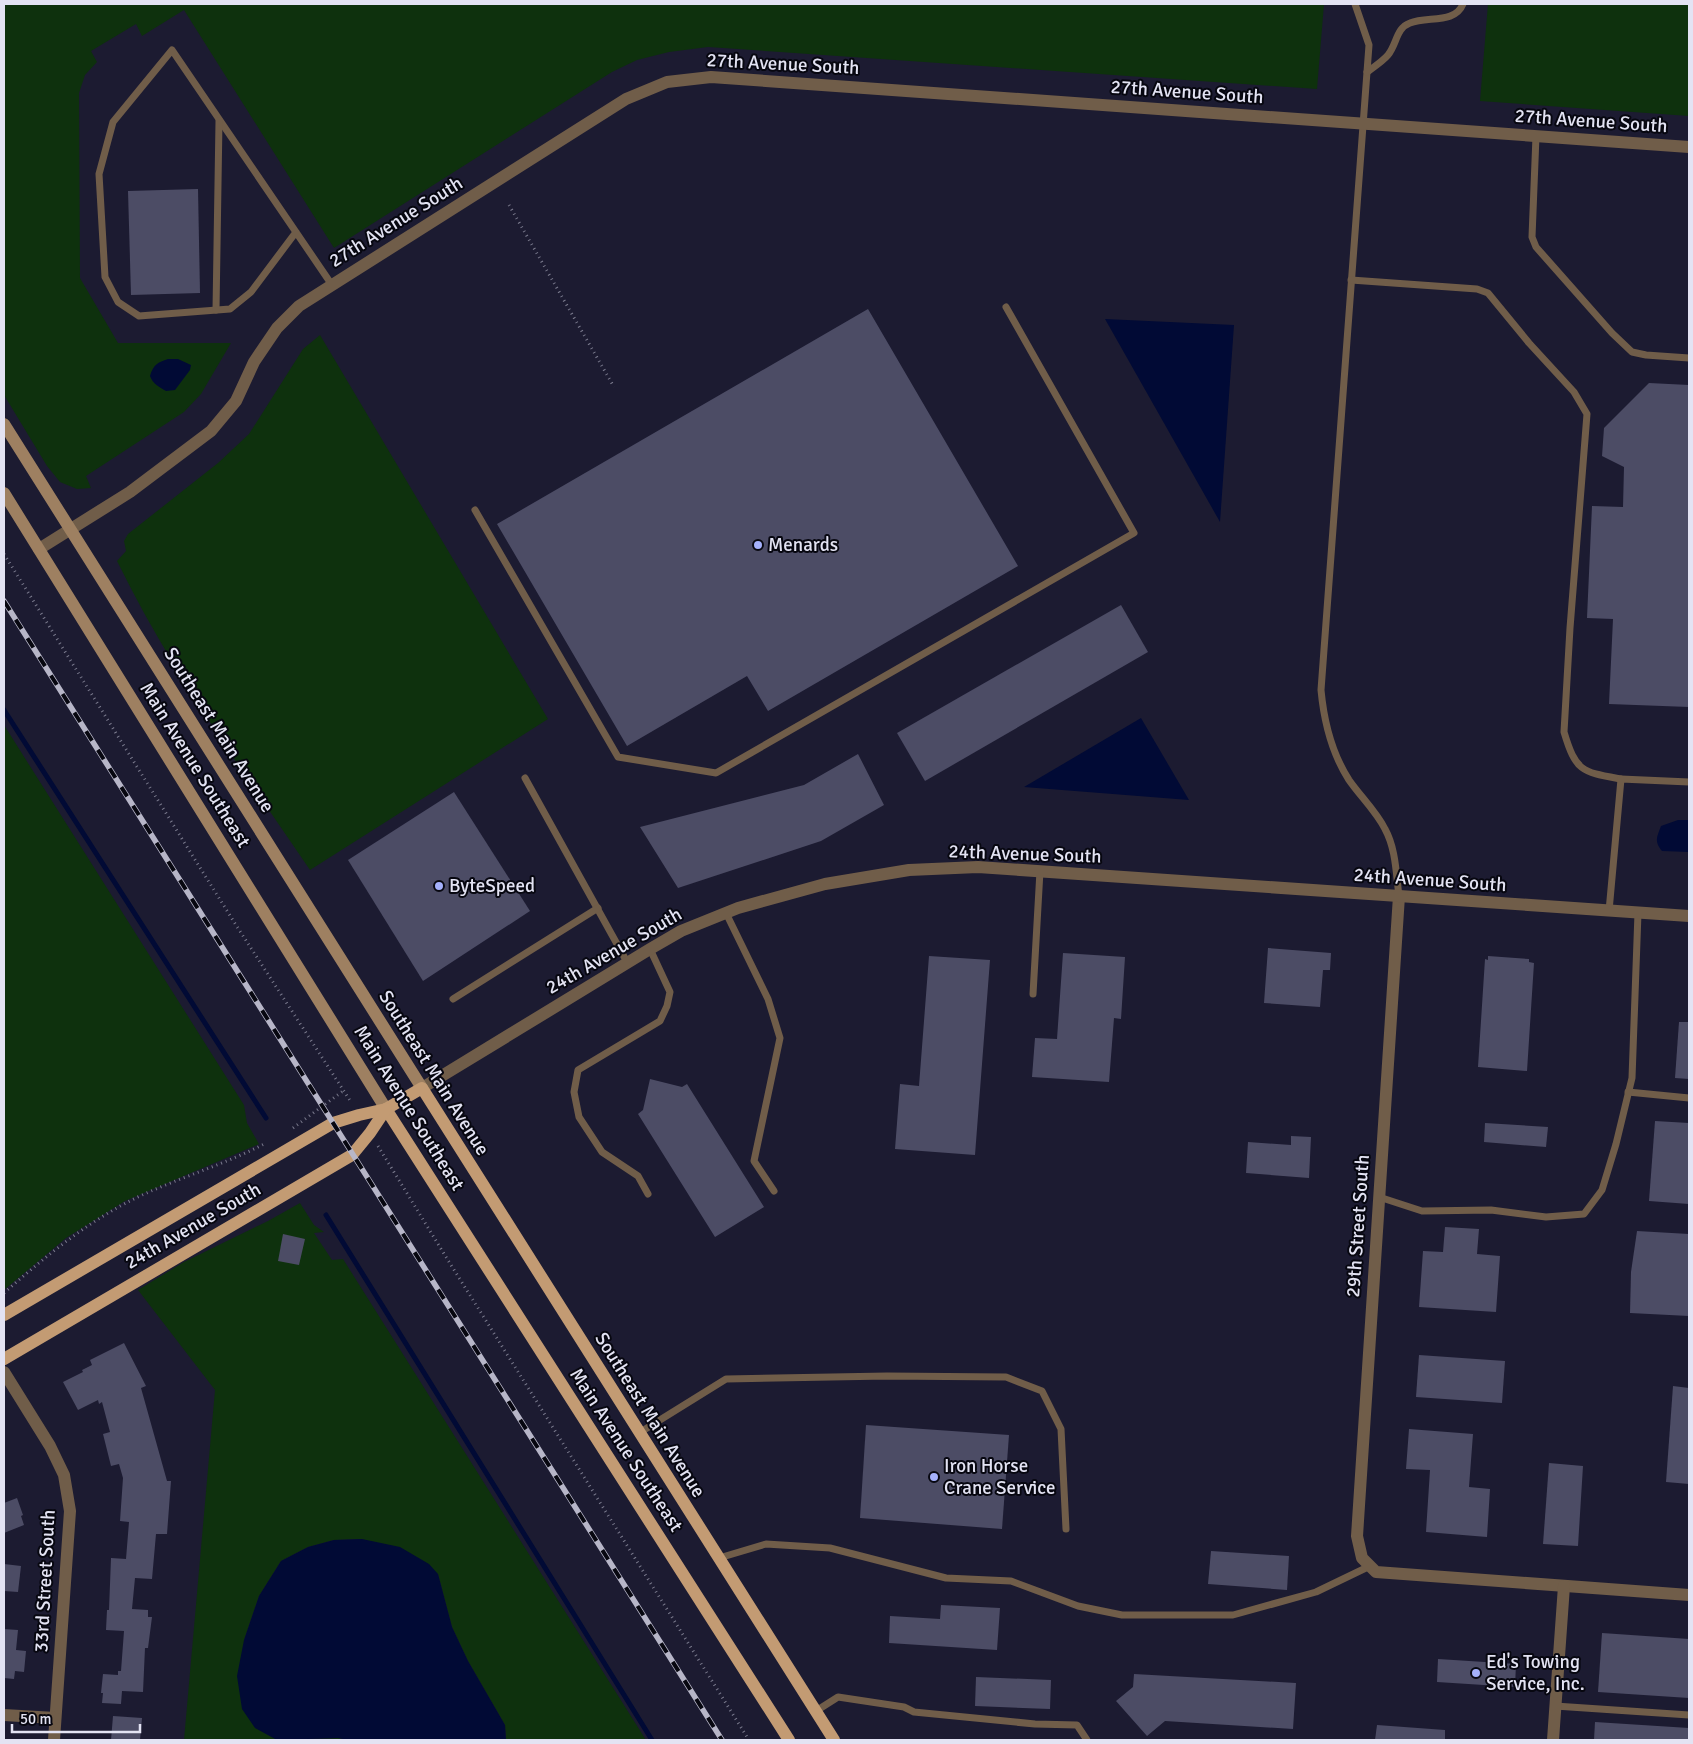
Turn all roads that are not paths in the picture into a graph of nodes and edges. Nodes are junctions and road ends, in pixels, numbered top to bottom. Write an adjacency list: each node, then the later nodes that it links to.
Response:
1 (1355, 4): 3 (lane)
2 (1464, 4): 3 (lane)
3 (1367, 72): 5 (lane)
4 (219, 120): 8 (lane); 12 (lane); 12 (lane)
5 (1363, 123): 6 (street, 27th Avenue South); 9 (lane); 10 (street, 27th Avenue South)
6 (1536, 136): 7 (street, 27th Avenue South); 13 (lane)
7 (1689, 147)
8 (296, 232): 10 (lane); 12 (lane)
9 (1351, 280): 20 (lane); 23 (lane)
10 (332, 285): 17 (street, 27th Avenue South)
11 (1006, 307): 16 (lane)
12 (216, 310)
13 (1689, 358)
14 (4, 424): 17 (main road, Southeast Main Avenue)
15 (4, 493): 18 (main road, Main Avenue Southeast)
16 (475, 510)
17 (71, 529): 18 (street, 27th Avenue South); 33 (main road, Southeast Main Avenue)
18 (39, 548): 36 (main road, Main Avenue Southeast)
19 (525, 778): 24 (lane)
20 (1621, 779): 21 (lane); 25 (lane)
21 (1689, 782)
22 (1040, 871): 23 (street, 24th Avenue South); 26 (street, 24th Avenue South); 31 (lane)
23 (1399, 896): 25 (street, 24th Avenue South); 39 (street, 29th Street South)
24 (598, 908): 30 (lane); 32 (lane)
25 (1610, 911): 27 (street, 24th Avenue South)
26 (726, 913): 29 (street, 24th Avenue South); 37 (lane)
27 (1638, 913): 28 (street, 24th Avenue South); 34 (lane)
28 (1689, 916)
29 (650, 949): 30 (street, 24th Avenue South); 38 (lane)
30 (627, 962): 33 (street, 24th Avenue South)
31 (1033, 994)
32 (453, 999)
33 (422, 1088): 36 (main road, 24th Avenue South); 43 (main road, Southeast Main Avenue)
34 (1628, 1092): 35 (lane); 39 (lane)
35 (1689, 1098)
36 (386, 1109): 40 (main road, 24th Avenue South); 41 (main road, 24th Avenue South); 55 (main road, Main Avenue Southeast)
37 (774, 1191)
38 (648, 1194)
39 (1379, 1197): 46 (street, 29th Street South)
40 (4, 1315)
41 (4, 1359)
42 (4, 1372): 53 (street, 33rd Street South)
43 (640, 1432): 44 (lane); 45 (main road, Southeast Main Avenue)
44 (1066, 1529)
45 (719, 1558): 46 (lane); 50 (main road, Southeast Main Avenue)
46 (1366, 1562): 47 (street)
47 (1564, 1586): 48 (street); 49 (street)
48 (1689, 1595)
49 (1555, 1706): 52 (lane); 58 (street)
50 (816, 1711): 56 (main road, Southeast Main Avenue); 57 (lane)
51 (4, 1715): 53 (street)
52 (1689, 1716)
53 (55, 1718): 54 (street, 33rd Street South)
54 (54, 1740)
55 (788, 1740)
56 (834, 1740)
57 (1087, 1740)
58 (1553, 1740)

